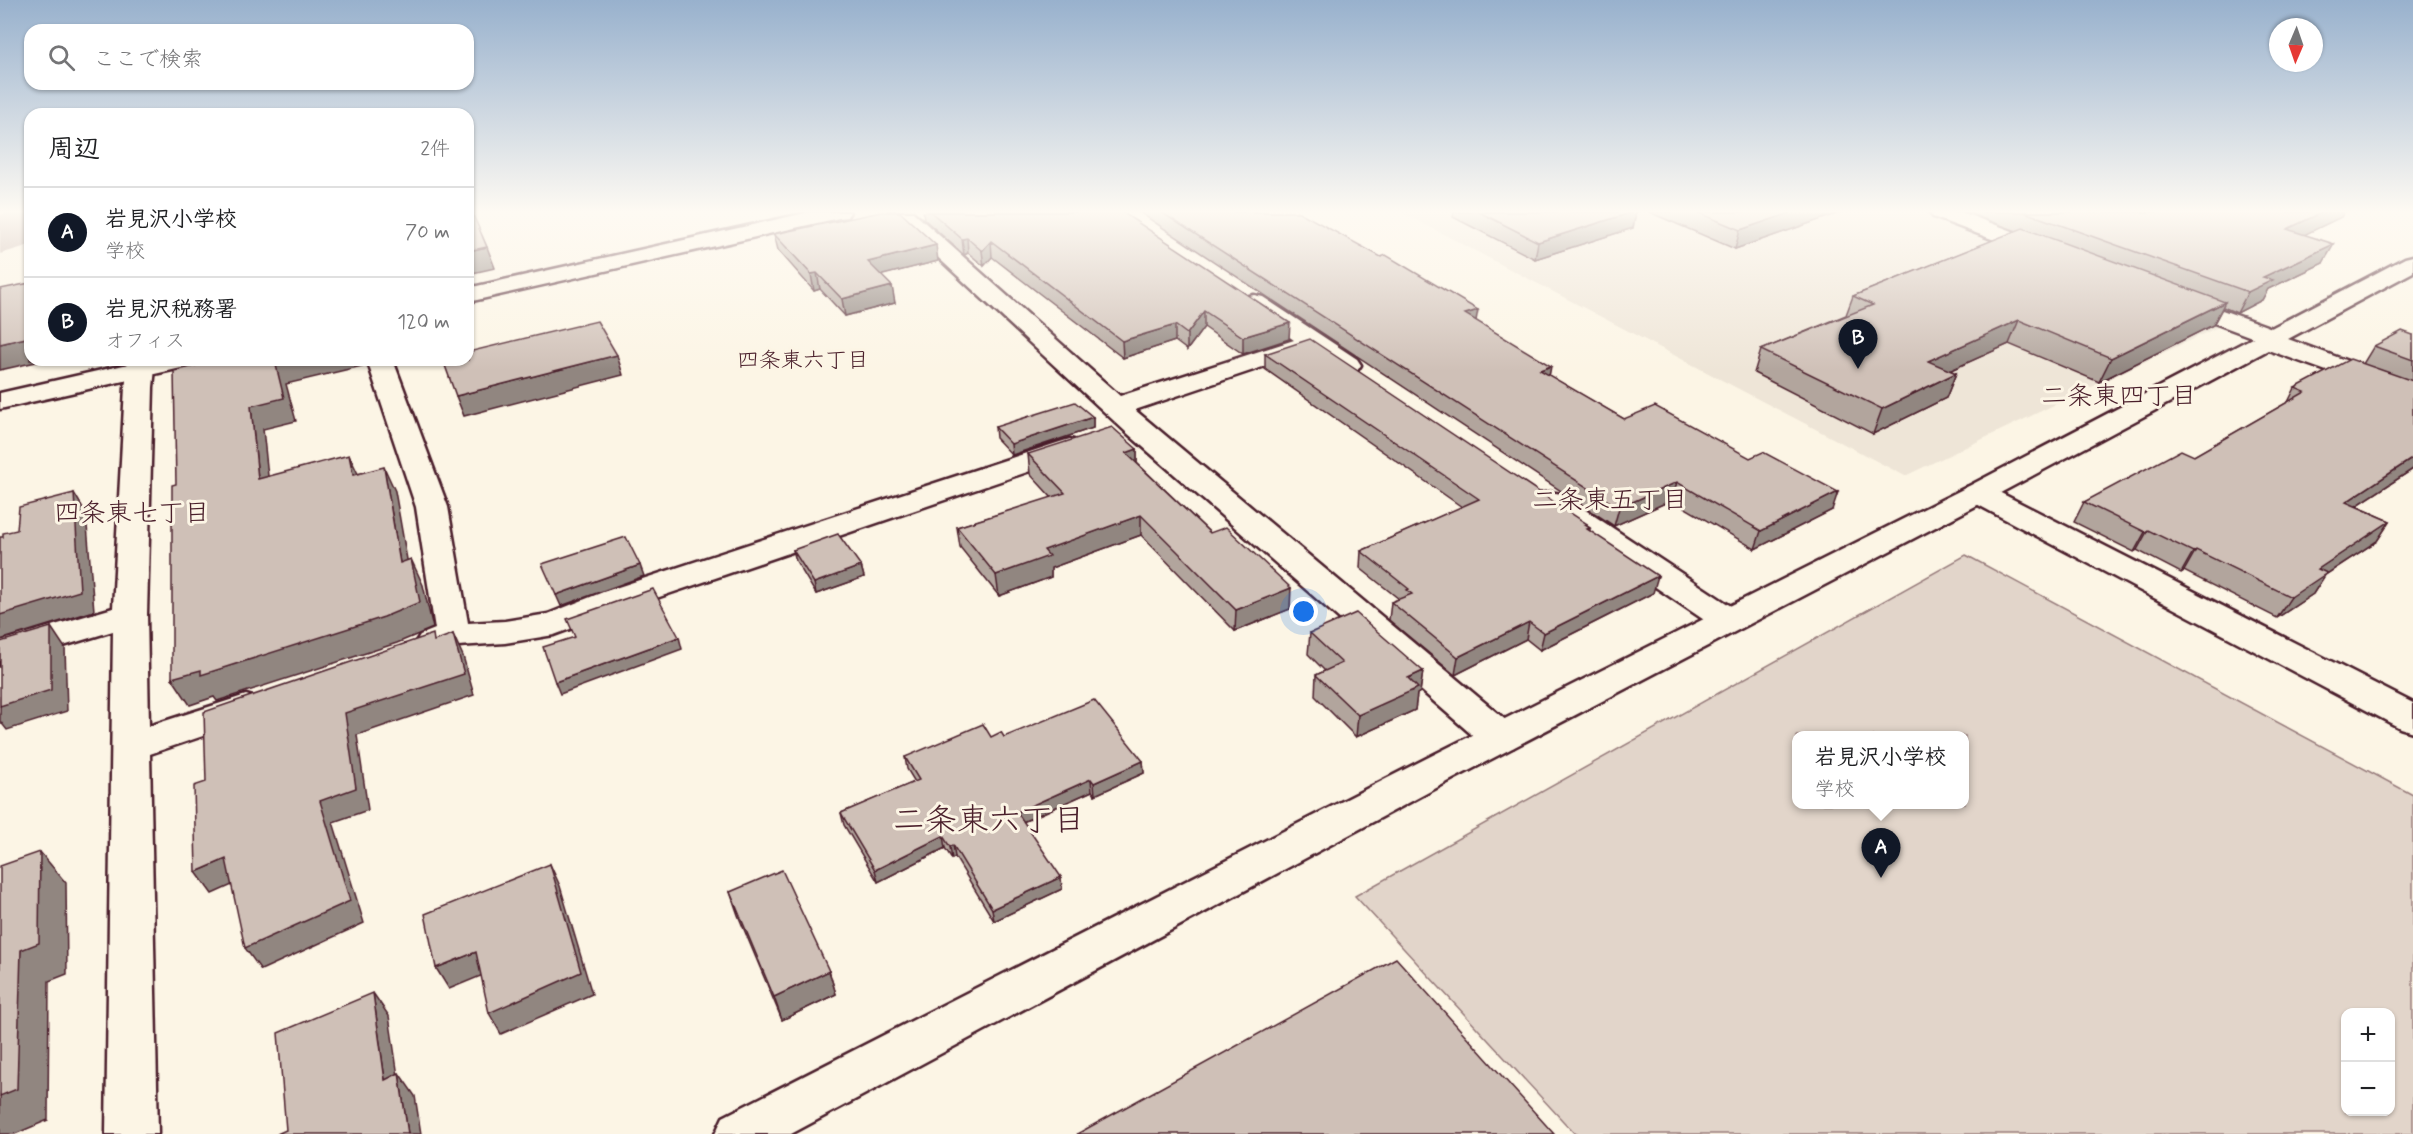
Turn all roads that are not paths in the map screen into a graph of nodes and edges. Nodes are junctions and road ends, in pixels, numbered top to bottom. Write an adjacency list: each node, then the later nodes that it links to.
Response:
1 (602, 265): 6 (street)
2 (959, 265): 15 (street)
3 (2409, 265): 7 (street)
4 (1236, 290): 8 (street)
5 (2151, 291): 7 (street)
6 (474, 294)
7 (2271, 339): 13 (street); 17 (street)
8 (1314, 342): 12 (street); 15 (street)
9 (137, 366): 14 (street)
10 (141, 366): 18 (street)
11 (382, 366): 20 (street)
12 (1372, 381)
13 (2413, 394)
14 (0, 401)
15 (1126, 416): 20 (street); 25 (street)
16 (1528, 486): 19 (street)
17 (1978, 493): 19 (street); 24 (street)
18 (130, 614): 21 (street); 26 (street)
19 (1728, 620): 25 (street)
20 (453, 634): 22 (street)
21 (0, 653)
22 (399, 657)
23 (276, 698): 26 (street)
24 (2413, 719)
25 (1500, 737): 28 (street)
26 (131, 746): 27 (street)
27 (132, 1134)
28 (741, 1134)

